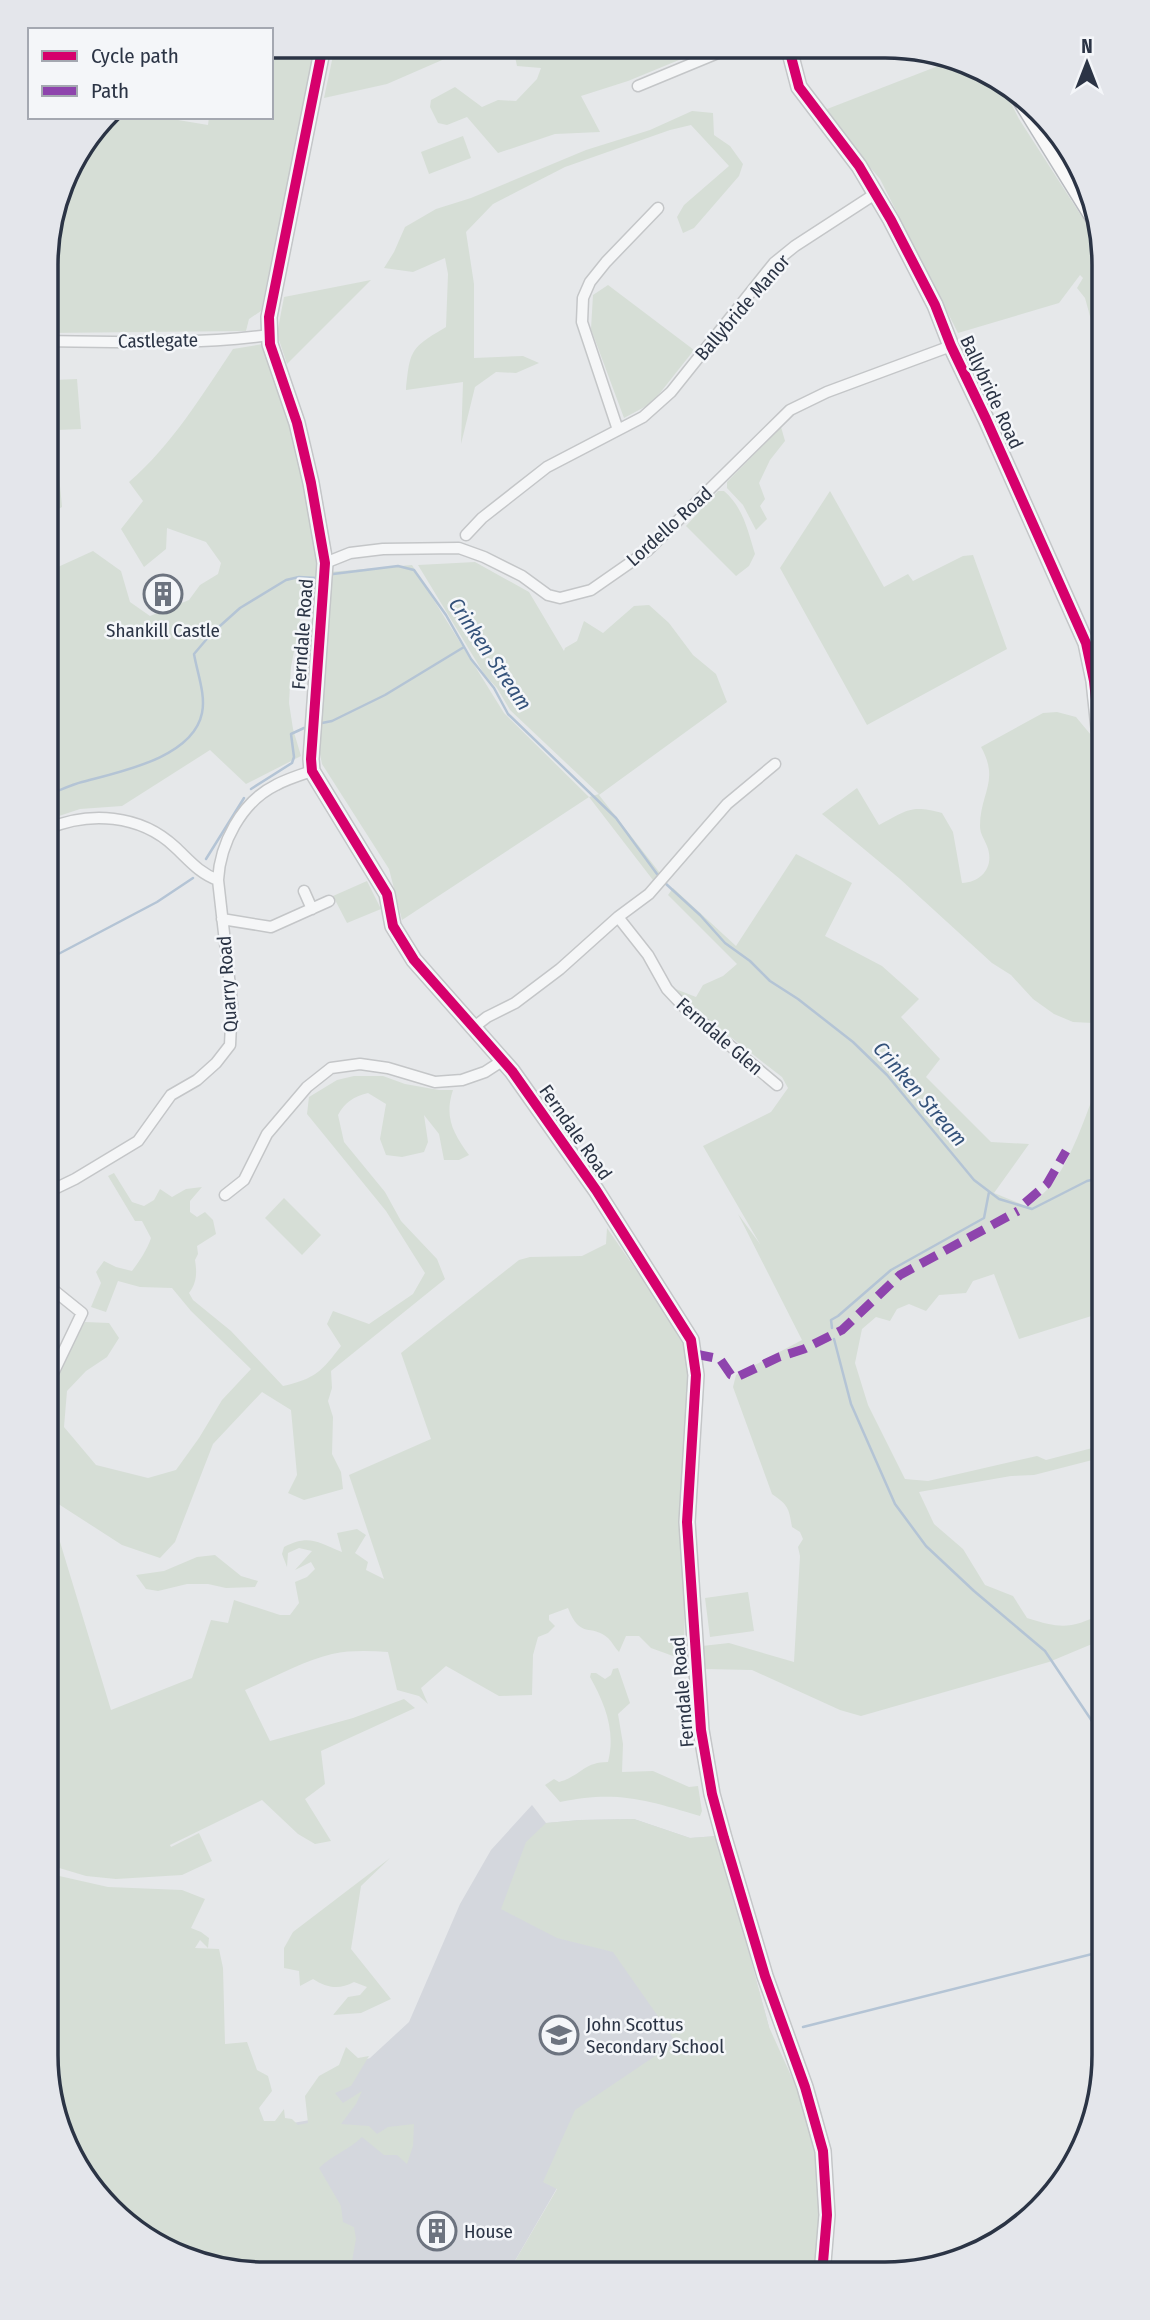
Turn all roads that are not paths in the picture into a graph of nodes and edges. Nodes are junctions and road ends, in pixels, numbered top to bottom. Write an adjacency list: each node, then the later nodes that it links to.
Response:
1 (321, 58): 9 (street, Ferndale Road)
2 (706, 58): 4 (street)
3 (791, 58): 7 (street, Ballybride Road)
4 (638, 86)
5 (1037, 124): 6 (highway)
6 (1078, 190)
7 (875, 194): 11 (street, Ballybride Road); 12 (street, Ballybride Manor)
8 (658, 208): 12 (street)
9 (269, 335): 10 (street, Castlegate); 14 (street, Ferndale Road)
10 (58, 341)
11 (951, 346): 14 (street, Lordello Road); 15 (street, Ballybride Road)
12 (618, 430): 13 (street, Ballybride Manor)
13 (466, 535)
14 (325, 563): 17 (street, Ferndale Road)
15 (1092, 672)
16 (775, 764): 23 (street)
17 (312, 771): 19 (street, Quarry Road); 25 (street, Ferndale Road)
18 (58, 824): 19 (street)
19 (218, 880): 24 (street, Quarry Road)
20 (304, 891): 22 (street)
21 (329, 901): 22 (street)
22 (312, 909): 24 (street)
23 (618, 917): 25 (street); 27 (street, Ferndale Glen)
24 (222, 919): 28 (street, Quarry Road)
25 (474, 1027): 26 (street, Ferndale Road)
26 (502, 1061): 29 (street); 32 (street, Ferndale Road)
27 (777, 1085)
28 (58, 1187)
29 (225, 1195)
30 (58, 1294): 31 (street)
31 (58, 1363)
32 (823, 2262)

